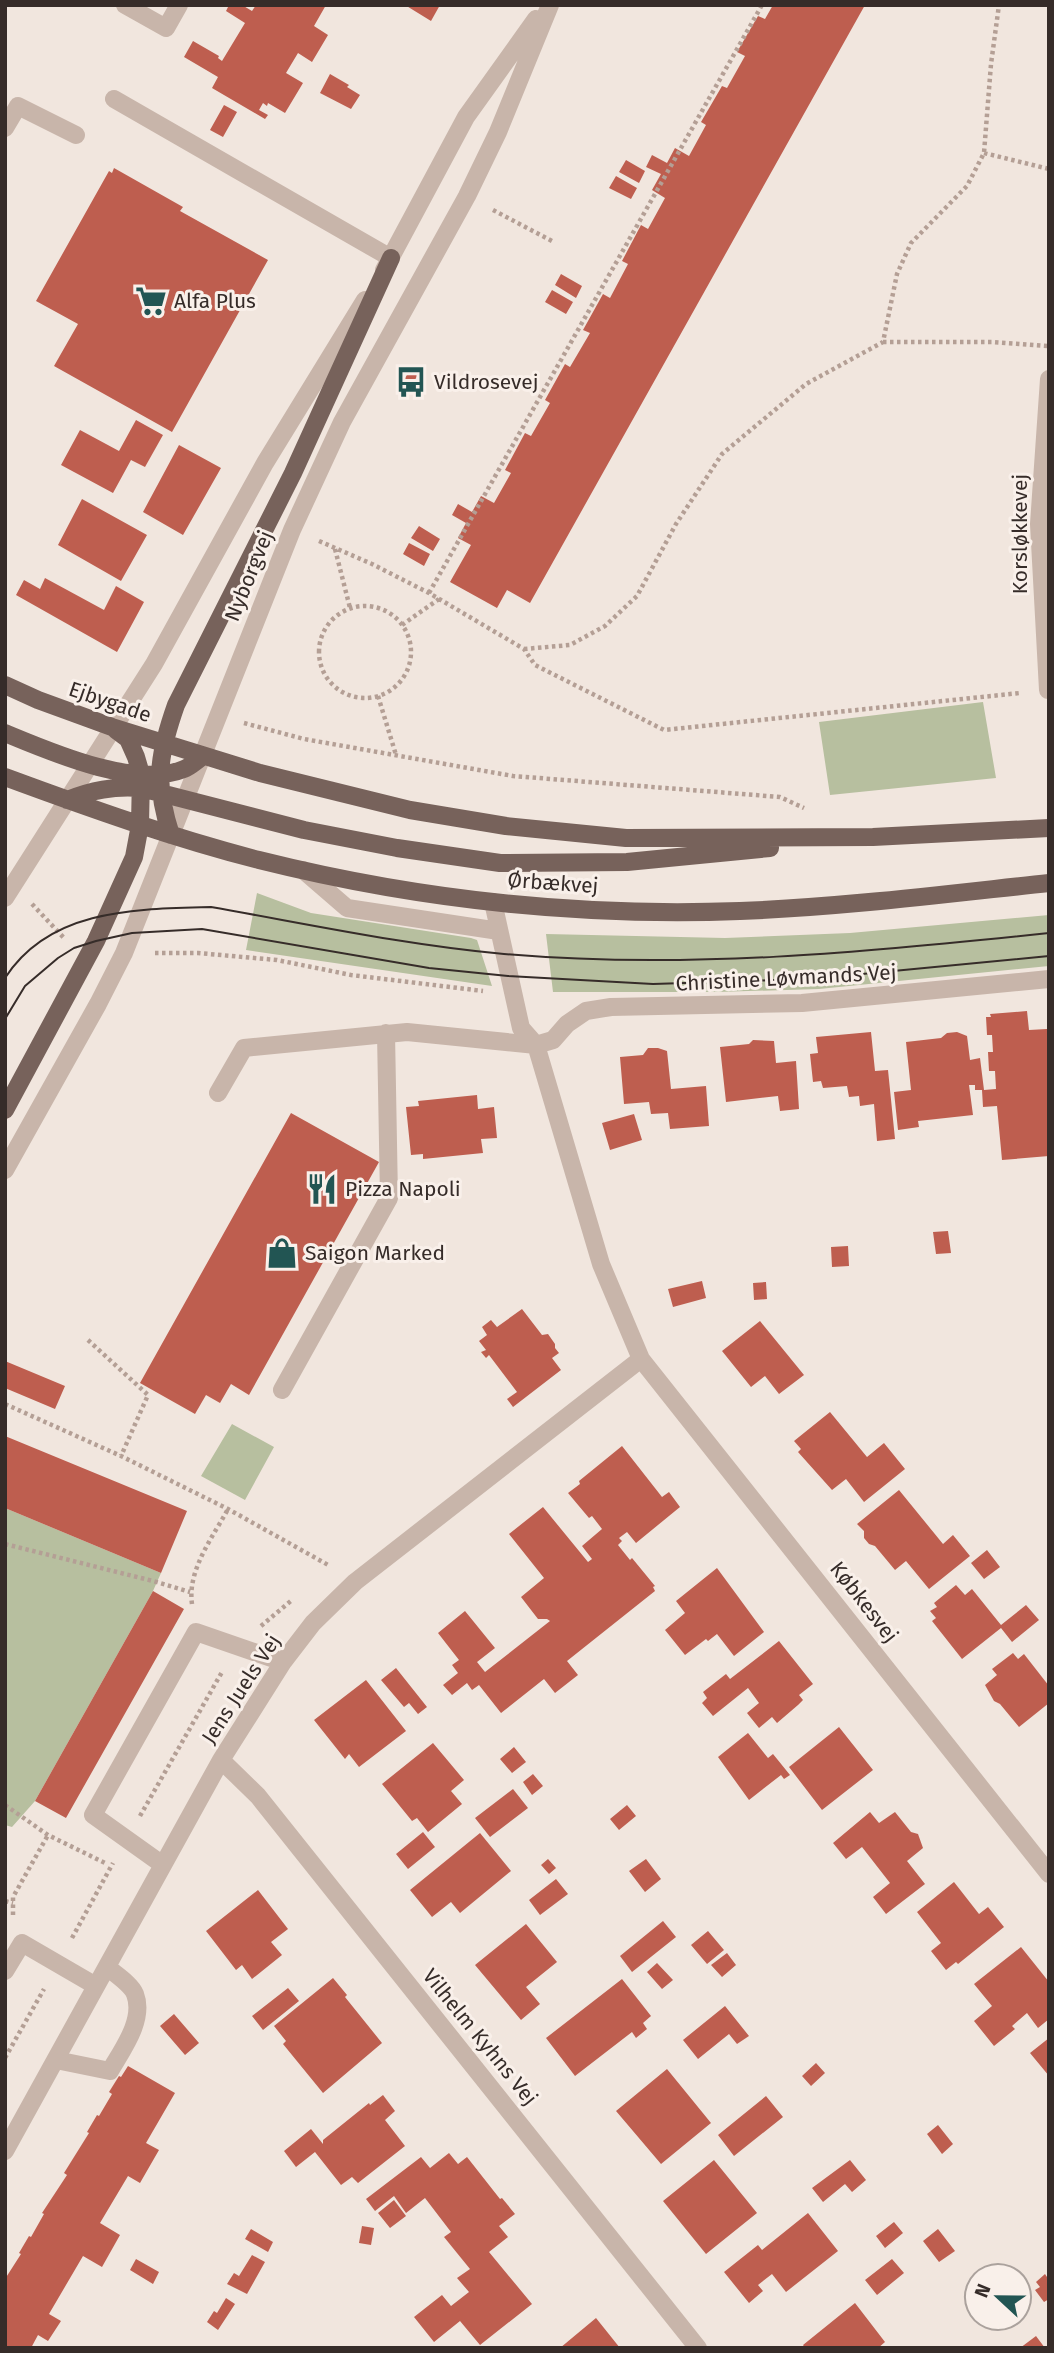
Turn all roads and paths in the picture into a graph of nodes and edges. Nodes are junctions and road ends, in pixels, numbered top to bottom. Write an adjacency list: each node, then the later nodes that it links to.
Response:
1 (125, 5): 2 (street)
2 (179, 5)
3 (548, 5): 11 (street, Nyborgvej); 13 (street, Nyborgvej)
4 (762, 5): 19 (path)
5 (999, 5): 9 (path)
6 (114, 99): 13 (street)
7 (5, 128): 8 (street)
8 (76, 135)
9 (984, 153): 10 (path); 14 (path)
10 (1049, 169)
11 (467, 196): 12 (path); 17 (street, Nyborgvej)
12 (554, 242)
13 (391, 258): 29 (street, Nyborgvej); 31 (main road)
14 (883, 342): 15 (path); 23 (path)
15 (1049, 346)
16 (1049, 379): 24 (street, Korsløkkevej)
17 (292, 530): 18 (path); 28 (street, Nyborgvej)
18 (335, 548): 19 (path); 21 (path)
19 (429, 593): 20 (path)
20 (439, 599): 22 (path); 23 (path)
21 (350, 608): 22 (path); 27 (path)
22 (402, 625): 27 (path)
23 (524, 649): 26 (path)
24 (1048, 661): 26 (street, Korsløkkevej)
25 (5, 685): 29 (main road, Ejbygade)
26 (1048, 690)
27 (378, 696): 32 (path)
28 (218, 717): 32 (path); 33 (street, Nyborgvej)
29 (113, 727): 31 (main road, Ejbygade); 34 (street, Nyborgvej); 36 (main road)
30 (5, 733): 34 (main road)
31 (164, 745): 33 (main road, Ejbygade); 36 (main road)
32 (396, 755): 39 (path)
33 (202, 757): 36 (main road); 37 (street, Nyborgvej); 43 (main road)
34 (89, 765): 36 (main road); 38 (street, Nyborgvej)
35 (5, 777): 38 (main road)
36 (150, 782): 37 (main road); 38 (main road); 40 (main road); 42 (main road)
37 (186, 798): 42 (street, Nyborgvej); 43 (main road)
38 (66, 800): 40 (main road, Ørbækvej); 46 (street, Nyborgvej)
39 (815, 812)
40 (140, 825): 42 (main road, Ørbækvej); 50 (main road)
41 (1049, 828): 43 (main road)
42 (171, 835): 44 (main road, Ørbækvej); 49 (street, Nyborgvej)
43 (873, 838)
44 (303, 870): 47 (main road, Ørbækvej); 48 (street)
45 (1049, 883): 47 (main road, Ørbækvej)
46 (10, 891): 50 (path)
47 (493, 902): 48 (street)
48 (499, 931): 52 (street)
49 (124, 953): 52 (path); 57 (street, Nyborgvej)
50 (88, 954): 56 (main road)
51 (1049, 979): 54 (street, Christine Løvmands Vej)
52 (512, 995): 54 (street)
53 (386, 1033): 54 (street); 55 (street); 60 (street)
54 (536, 1045): 59 (street)
55 (218, 1093)
56 (5, 1110)
57 (5, 1170)
58 (89, 1340): 62 (path)
59 (641, 1359): 67 (street, Jens Juels Vej); 79 (street, Købkesvej)
60 (282, 1390)
61 (5, 1404): 62 (path)
62 (121, 1456): 63 (path)
63 (228, 1508): 65 (path); 68 (path)
64 (5, 1544): 68 (path)
65 (331, 1566): 66 (path); 67 (path)
66 (320, 1575)
67 (355, 1582): 72 (street, Jens Juels Vej)
68 (190, 1592): 70 (path)
69 (300, 1593): 71 (path)
70 (195, 1632): 71 (street); 76 (street)
71 (237, 1646): 72 (street); 76 (path)
72 (283, 1662): 73 (street, Jens Juels Vej)
73 (221, 1760): 77 (street, Jens Juels Vej); 91 (street, Vilhelm Kyhns Vej)
74 (5, 1805): 75 (path)
75 (48, 1835): 78 (path); 82 (path)
76 (127, 1839): 77 (street); 78 (path)
77 (163, 1865): 80 (street, Jens Juels Vej)
78 (112, 1866): 80 (path); 84 (path)
79 (1049, 1874)
80 (152, 1885): 85 (street, Jens Juels Vej)
81 (5, 1901): 82 (path)
82 (13, 1903): 83 (path)
83 (22, 1942): 84 (street); 86 (street)
84 (58, 1964): 87 (street); 88 (path)
85 (107, 1967): 87 (street, Jens Juels Vej); 89 (street)
86 (5, 1971)
87 (96, 1986): 89 (street, Jens Juels Vej)
88 (5, 2059)
89 (56, 2060): 90 (street, Jens Juels Vej)
90 (5, 2151)
91 (698, 2348)

